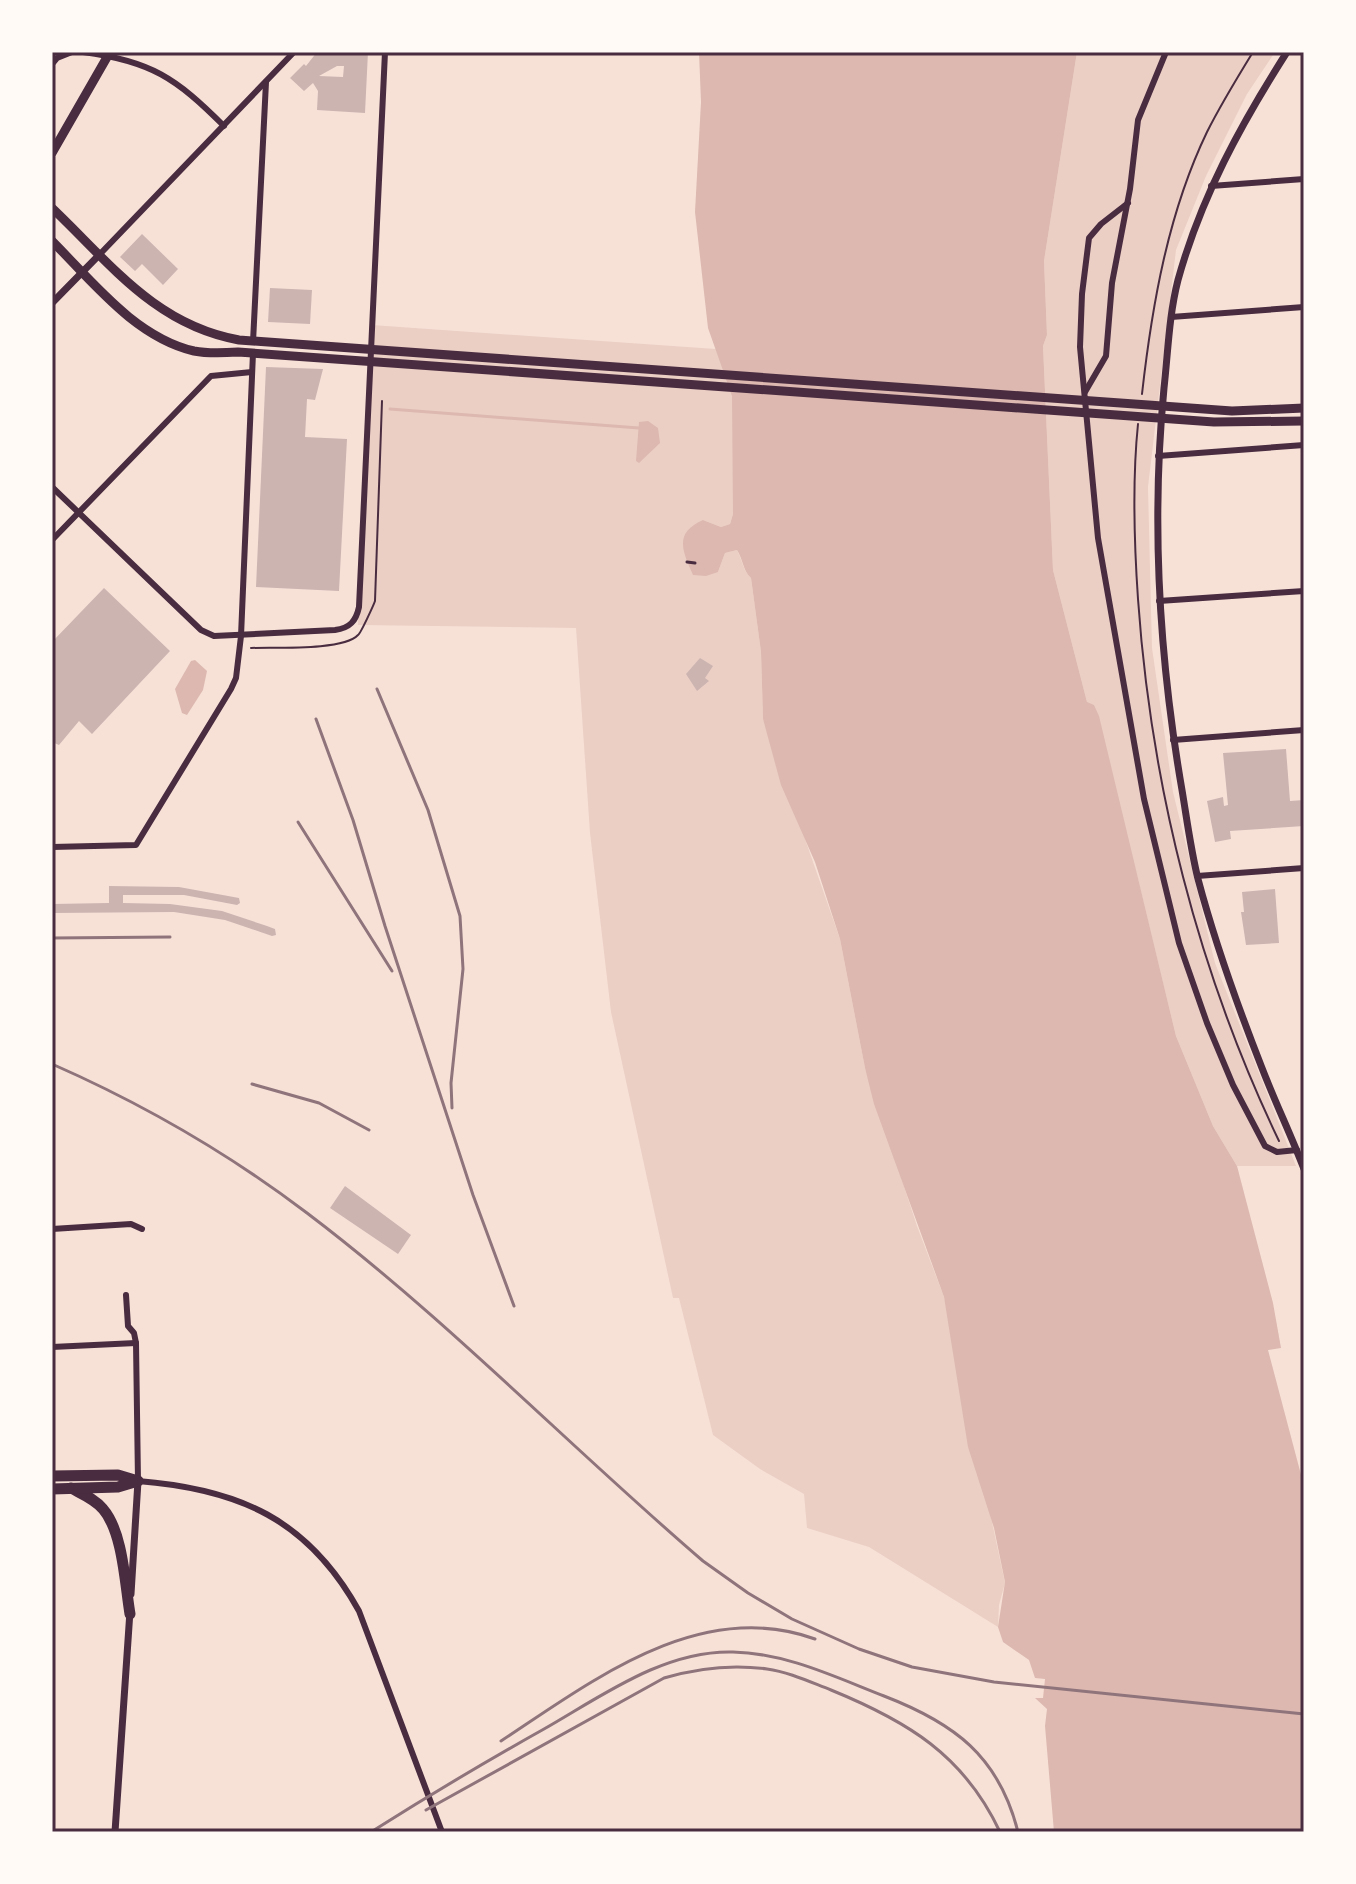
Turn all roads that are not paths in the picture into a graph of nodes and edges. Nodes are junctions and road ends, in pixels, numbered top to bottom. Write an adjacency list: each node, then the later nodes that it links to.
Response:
1 (72, 52): 9 (street)
2 (83, 52): 8 (street)
3 (294, 52): 10 (street)
4 (385, 52): 36 (street)
5 (1166, 52): 15 (street)
6 (1287, 52): 7 (street); 14 (street)
7 (1298, 52)
8 (109, 54): 11 (street); 12 (main road)
9 (52, 64)
10 (266, 82): 11 (street); 23 (street)
11 (224, 126): 18 (street)
12 (52, 153)
13 (1304, 179): 14 (street)
14 (1211, 186): 22 (street)
15 (1128, 203): 24 (street); 24 (street)
16 (52, 208): 18 (main road)
17 (52, 241): 19 (main road)
18 (100, 254): 19 (street); 25 (main road)
19 (82, 272): 20 (street); 26 (main road)
20 (52, 303)
21 (1304, 307): 22 (street)
22 (1171, 317): 28 (street)
23 (252, 372): 30 (street); 36 (street)
24 (1084, 403): 42 (street)
25 (1304, 408)
26 (1304, 421)
27 (1304, 445): 28 (street)
28 (1158, 456): 35 (street)
29 (52, 487): 30 (street)
30 (79, 513): 31 (street); 36 (street)
31 (52, 540)
32 (687, 562): 33 (lane)
33 (695, 563)
34 (1304, 591): 35 (street)
35 (1159, 601): 38 (street)
36 (241, 636): 39 (street)
37 (1304, 730): 38 (street)
38 (1173, 740): 41 (street)
39 (52, 847)
40 (1304, 868): 41 (street)
41 (1197, 876): 42 (street)
42 (1301, 1150): 43 (street)
43 (1304, 1169)
44 (52, 1229): 45 (street)
45 (142, 1229)
46 (126, 1295): 47 (street)
47 (136, 1343): 48 (street); 50 (street)
48 (52, 1347)
49 (52, 1476): 50 (highway)
50 (138, 1481): 51 (highway); 53 (street); 55 (street)
51 (71, 1488): 52 (highway); 53 (highway)
52 (52, 1489)
53 (130, 1614): 54 (street)
54 (115, 1832)
55 (442, 1832)

